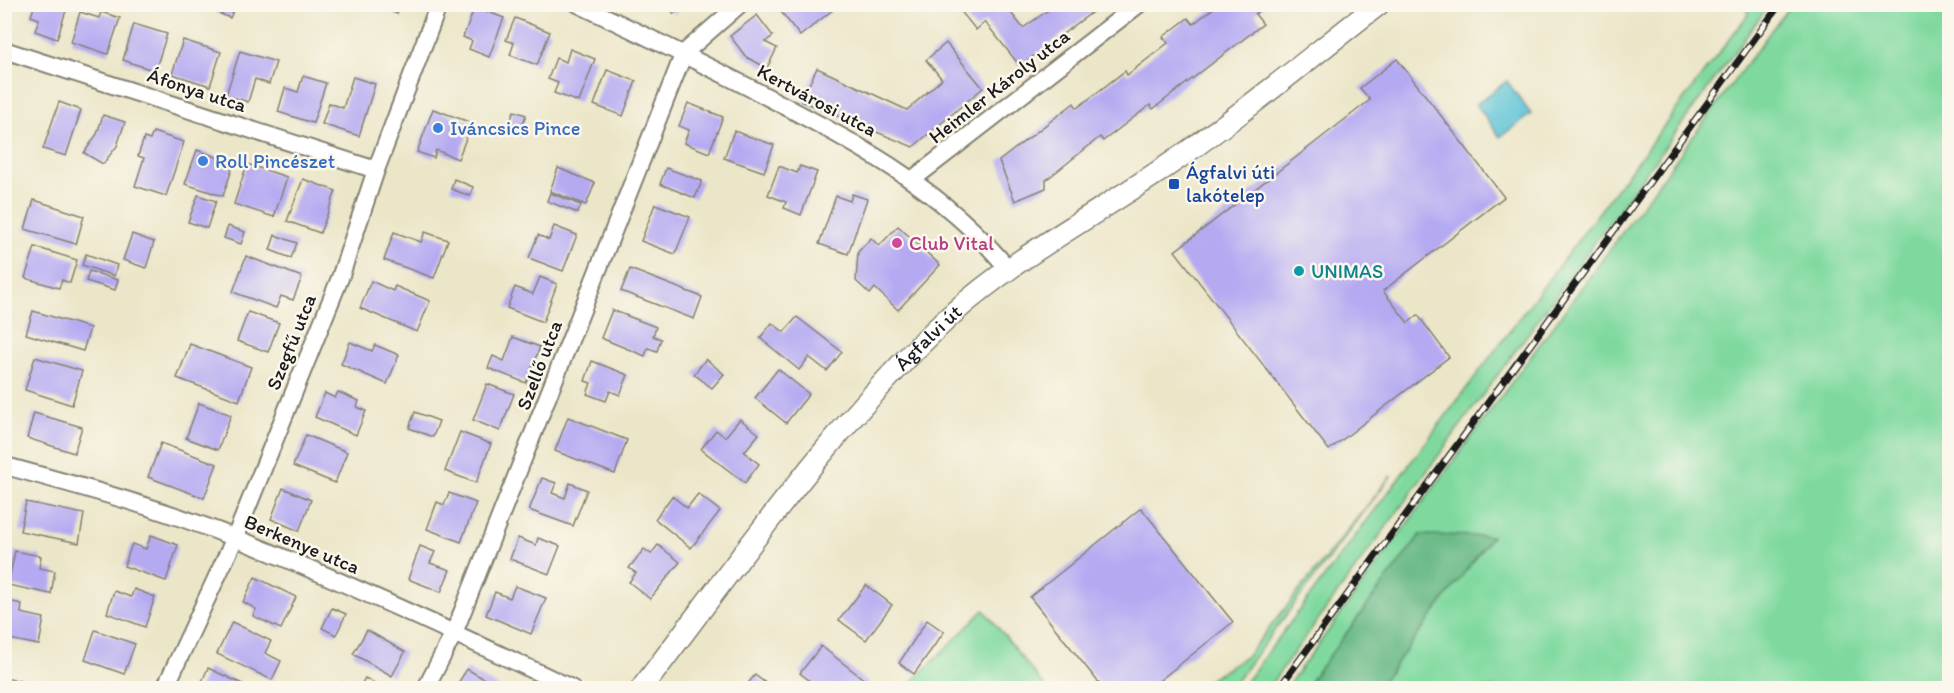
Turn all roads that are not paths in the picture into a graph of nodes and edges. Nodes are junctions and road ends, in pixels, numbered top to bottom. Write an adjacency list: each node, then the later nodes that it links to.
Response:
1 (439, 4): 8 (street, Szegfű utca)
2 (578, 4): 7 (street, Kertvárosi utca)
3 (740, 4): 7 (street)
4 (1139, 4): 9 (street, Heimler Károly utca)
5 (1379, 4): 10 (street, Ágfalvi út)
6 (4, 50): 8 (street, Áfonya utca)
7 (684, 53): 9 (street, Kertvárosi utca); 13 (street, Szellő utca)
8 (376, 170): 12 (street, Szegfű utca)
9 (913, 179): 10 (street, Kertvárosi utca)
10 (1009, 270): 17 (street, Ágfalvi út)
11 (5, 466): 12 (street, Berkenye utca)
12 (235, 538): 13 (street, Berkenye utca); 14 (street, Szegfű utca)
13 (454, 633): 15 (street, Szellő utca); 16 (street, Berkenye utca)
14 (165, 688)
15 (426, 688)
16 (571, 688)
17 (642, 688)

